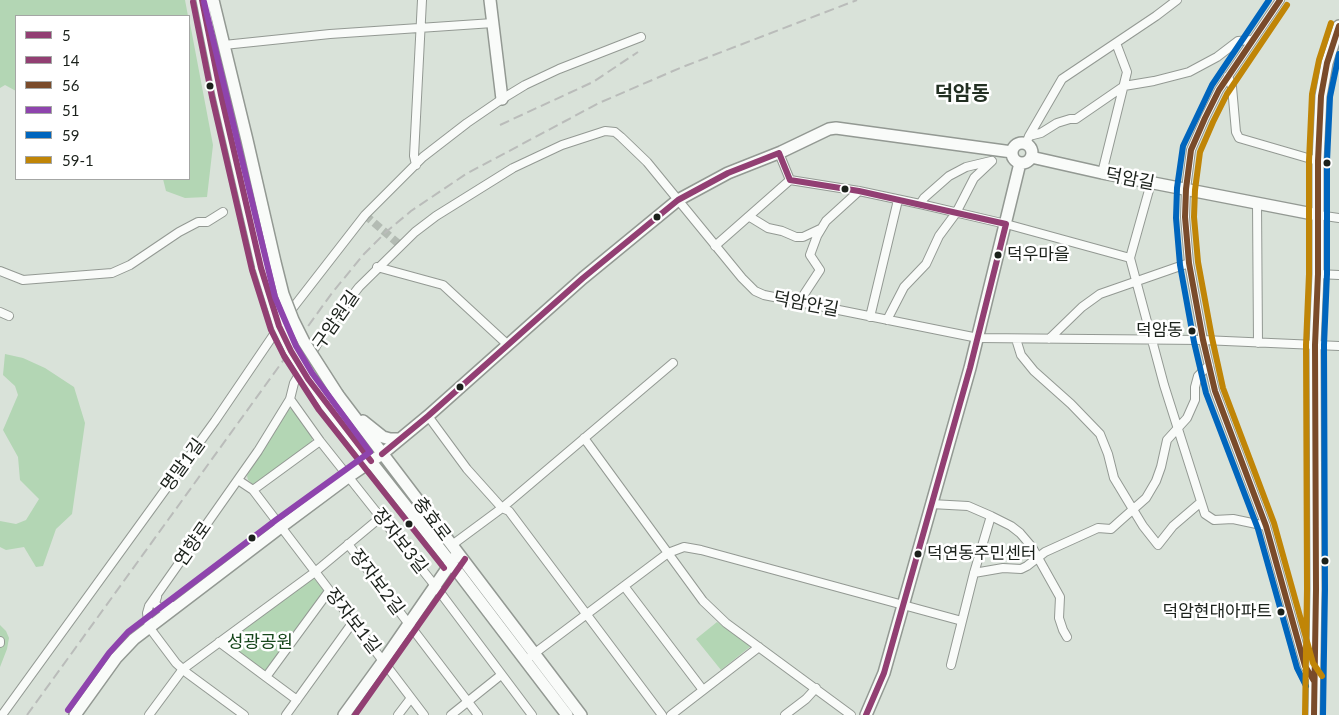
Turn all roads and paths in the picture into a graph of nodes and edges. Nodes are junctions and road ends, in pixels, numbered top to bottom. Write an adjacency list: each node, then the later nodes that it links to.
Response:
1 (213, 0): 13 (main road, 충효로)
2 (422, 0): 9 (street)
3 (490, 0): 7 (main road)
4 (1177, 0): 12 (street)
5 (1280, 0): 11 (street)
6 (202, 2): 75 (main road, 충효로, bridge)
7 (493, 22): 9 (street); 16 (main road)
8 (1339, 26): 23 (main road)
9 (421, 28): 13 (street); 25 (street)
10 (641, 37): 16 (street)
11 (1252, 40): 14 (street); 15 (street)
12 (1116, 43): 15 (street); 17 (street)
13 (224, 45): 68 (main road, 충효로, bridge)
14 (1228, 76): 23 (street); 29 (street)
15 (1124, 86): 17 (street); 26 (street)
16 (502, 99): 25 (street)
17 (1028, 140): 19 (main road); 21 (main road)
18 (997, 150): 19 (main road, 연향로); 20 (main road, 연향로); 22 (street)
19 (1012, 152): 24 (main road)
20 (779, 153): 27 (street); 31 (main road, 연향로)
21 (1031, 157): 24 (main road); 26 (main road, 덕암길)
22 (992, 161): 34 (street); 36 (street)
23 (1318, 161): 37 (main road)
24 (1020, 163): 40 (main road)
25 (416, 164): 119 (street, 명말1길)
26 (1102, 173): 28 (main road, 덕암길)
27 (790, 180): 30 (street); 38 (street)
28 (1151, 183): 29 (main road, 덕암길); 44 (street)
29 (1186, 189): 33 (main road, 덕암길); 45 (street)
30 (859, 191): 32 (street); 41 (street)
31 (678, 200): 42 (street, 덕암안길); 43 (street, 덕암안길); 62 (main road, 연향로)
32 (898, 200): 34 (street); 54 (street)
33 (1257, 203): 37 (main road, 덕암길); 61 (street)
34 (920, 204): 36 (street)
35 (224, 212): 47 (street)
36 (956, 213): 40 (street); 55 (street)
37 (1318, 215): 39 (street); 48 (main road)
38 (750, 217): 41 (street); 43 (street)
39 (1339, 218)
40 (1006, 224): 44 (street); 56 (main road)
41 (821, 228): 51 (street)
42 (400, 246): 46 (street, 구암원길)
43 (715, 246): 51 (street, 덕암안길)
44 (1130, 258): 50 (street)
45 (1189, 263): 50 (street); 59 (street)
46 (377, 267): 62 (street); 67 (street, 구암원길)
47 (0, 271)
48 (1318, 274): 49 (street); 63 (main road)
49 (1339, 275)
50 (1136, 281): 58 (street); 60 (street)
51 (799, 302): 54 (street, 덕암안길)
52 (0, 312): 53 (street)
53 (9, 316)
54 (870, 316): 55 (street, 덕암안길)
55 (887, 320): 56 (street, 덕암안길)
56 (978, 338): 57 (street, 덕암안길); 80 (main road)
57 (1016, 339): 58 (street, 덕암안길); 82 (street)
58 (1049, 339): 60 (street, 덕암안길)
59 (1203, 340): 60 (street, 덕암안길); 61 (street, 덕암안길); 66 (street)
60 (1152, 341): 70 (street)
61 (1258, 343): 63 (street, 덕암안길)
62 (508, 345): 69 (main road, 연향로)
63 (1315, 345): 64 (street, 덕암안길); 113 (main road)
64 (1339, 346)
65 (673, 363): 71 (street)
66 (1209, 365): 70 (street); 85 (street)
67 (290, 399): 73 (street, 장자보3길); 77 (street, 구암원길)
68 (353, 415): 72 (main road); 74 (main road, 충효로)
69 (428, 416): 72 (main road, 연향로); 81 (street)
70 (1178, 428): 79 (street); 82 (street)
71 (584, 438): 81 (street); 88 (street)
72 (400, 439): 74 (main road, 연향로)
73 (320, 441): 76 (street, 장자보3길); 78 (street)
74 (382, 454): 75 (main road, 연향로); 89 (main road, 충효로)
75 (371, 461): 76 (main road, 연향로); 89 (main road, 충효로)
76 (348, 477): 84 (street, 장자보3길); 86 (main road, 연향로)
77 (238, 480): 78 (street); 96 (street, 연향로)
78 (253, 490): 86 (street)
79 (1201, 502): 82 (street); 85 (street)
80 (931, 504): 83 (street); 98 (main road)
81 (502, 508): 89 (street); 99 (street)
82 (1133, 509): 90 (street)
83 (991, 516): 90 (street); 92 (street)
84 (381, 517): 87 (street); 94 (street, 장자보3길)
85 (1266, 526): 113 (street)
86 (280, 527): 91 (street, 장자보1길); 97 (main road, 연향로)
87 (348, 544): 91 (street); 102 (street, 장자보2길)
88 (668, 553): 93 (street); 98 (street); 106 (street)
89 (454, 554): 94 (main road); 107 (main road, 충효로)
90 (1038, 558): 92 (street); 104 (street)
91 (315, 572): 95 (street, 장자보1길); 105 (street)
92 (974, 573): 100 (street)
93 (624, 586): 99 (street); 115 (street)
94 (436, 587): 102 (main road); 111 (street, 장자보3길)
95 (330, 591): 101 (street, 장자보1길); 112 (street)
96 (158, 594): 97 (street); 103 (street, 연향로)
97 (180, 604): 103 (main road, 연향로)
98 (902, 606): 100 (street); 136 (main road)
99 (587, 614): 107 (street); 132 (street)
100 (962, 621): 109 (street)
101 (354, 622): 108 (street, 장자보1길); 117 (street)
102 (409, 624): 108 (main road); 118 (street, 장자보2길)
103 (149, 627): 110 (street); 120 (main road, 연향로)
104 (1067, 637)
105 (219, 642): 110 (street); 112 (street)
106 (759, 647): 114 (street); 115 (street)
107 (530, 657): 130 (main road, 충효로); 131 (main road, 충효로)
108 (384, 660): 116 (street, 장자보1길); 124 (main road)
109 (951, 664)
110 (183, 669): 121 (street); 122 (street)
111 (501, 675): 118 (street); 129 (street, 장자보3길)
112 (266, 678): 117 (street)
113 (1314, 681): 137 (main road)
114 (816, 688): 134 (street); 135 (street)
115 (703, 690): 133 (street)
116 (411, 698): 125 (street); 126 (street, 장자보1길)
117 (297, 700): 123 (street)
118 (468, 701): 127 (street); 128 (street, 장자보2길)
119 (2, 715)
120 (76, 715)
121 (149, 715)
122 (244, 715)
123 (286, 715)
124 (344, 715)
125 (398, 715)
126 (424, 715)
127 (451, 715)
128 (478, 715)
129 (532, 715)
130 (567, 715)
131 (581, 715)
132 (662, 715)
133 (671, 715)
134 (785, 715)
135 (851, 715)
136 (866, 715)
137 (1314, 715)

